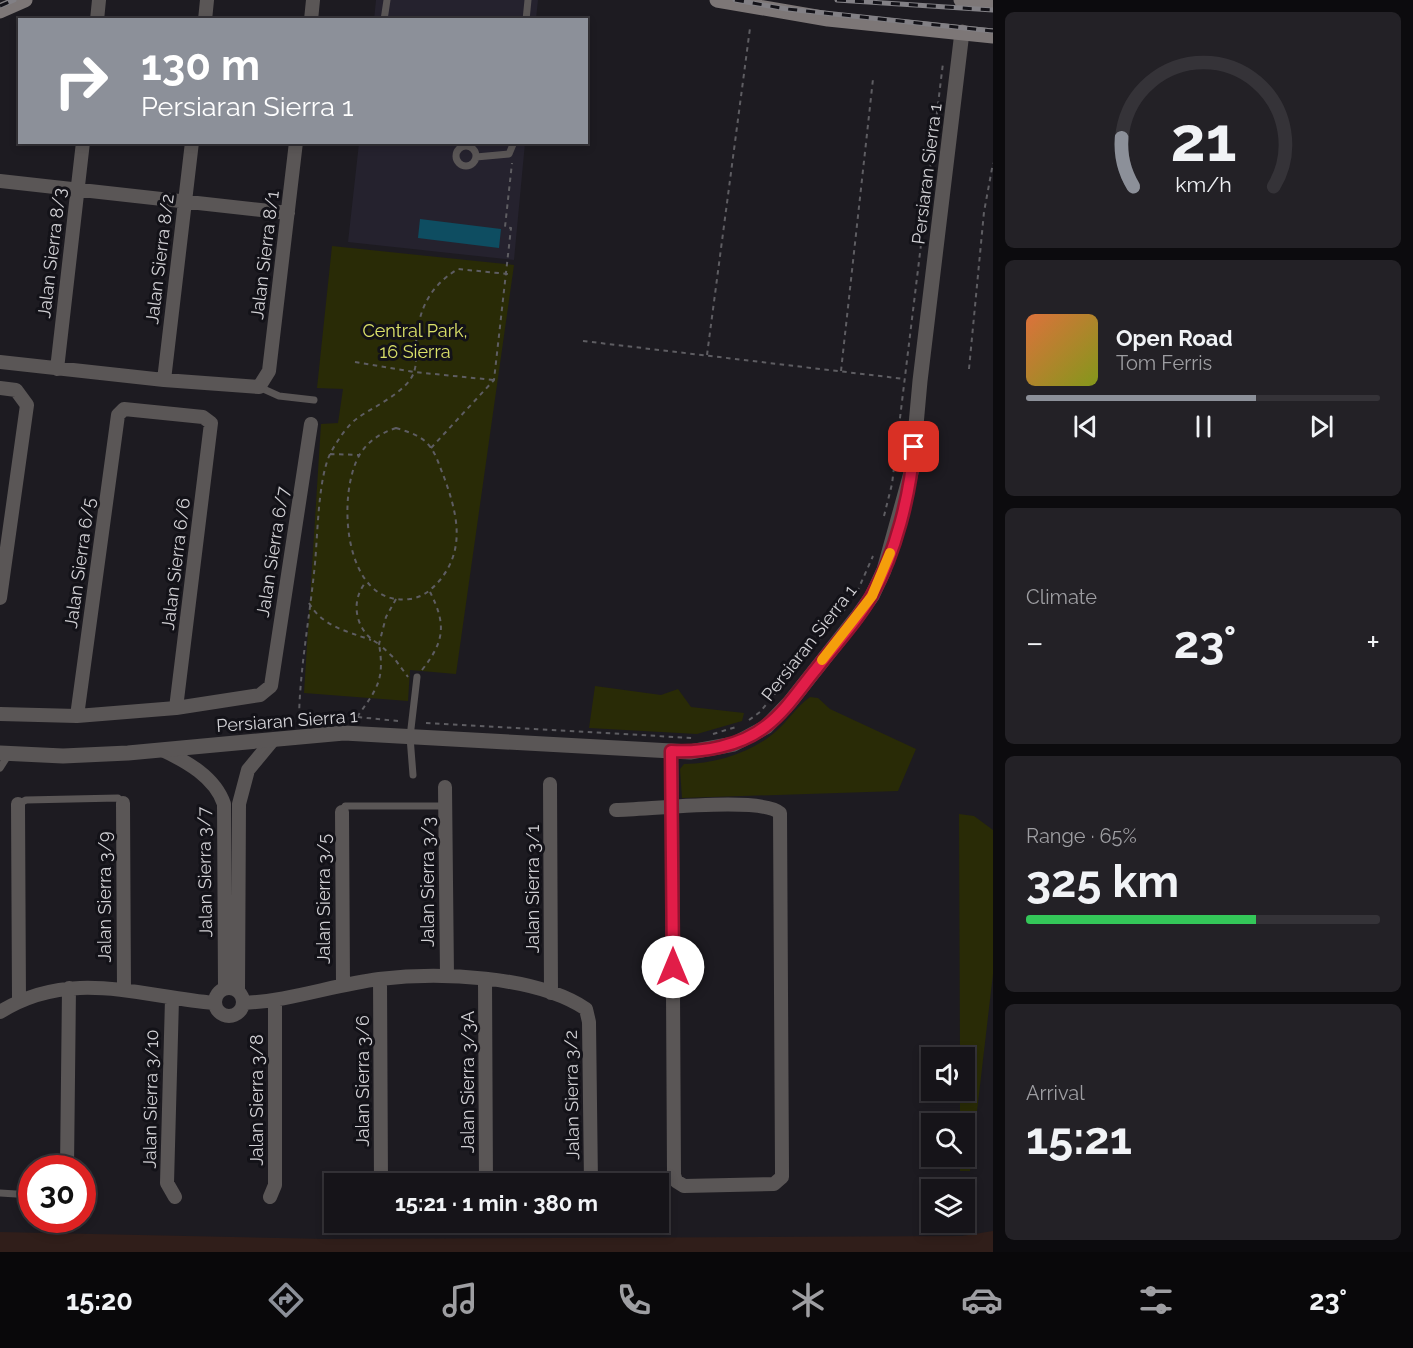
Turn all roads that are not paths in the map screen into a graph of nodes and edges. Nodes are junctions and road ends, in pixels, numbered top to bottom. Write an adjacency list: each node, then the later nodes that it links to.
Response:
1 (26, 0): 10 (main road)
2 (207, 0): 12 (street)
3 (313, 0): 13 (street)
4 (387, 0): 14 (lane)
5 (528, 0): 15 (lane)
6 (717, 0): 16 (main road)
7 (962, 0): 9 (main road)
8 (99, 3): 11 (street)
9 (993, 4)
10 (3, 7)
11 (98, 18)
12 (205, 18)
13 (311, 18)
14 (384, 18)
15 (526, 18)
16 (962, 32): 17 (main road); 45 (street, Persiaran Sierra 1)
17 (993, 36)
18 (83, 144): 24 (street, Jalan Sierra 8/3)
19 (192, 144): 25 (street, Jalan Sierra 8/2)
20 (296, 144): 26 (street, Jalan Sierra 8/1)
21 (513, 146): 22 (lane)
22 (476, 157)
23 (0, 181): 24 (street)
24 (78, 189): 25 (street); 28 (street, Jalan Sierra 8/3)
25 (185, 202): 26 (street); 29 (street, Jalan Sierra 8/2)
26 (288, 213): 30 (street, Jalan Sierra 8/1)
27 (0, 362): 28 (street)
28 (57, 369): 29 (street)
29 (164, 380): 30 (street)
30 (259, 387): 32 (lane)
31 (0, 388): 35 (street)
32 (314, 400)
33 (118, 415): 37 (street, Jalan Sierra 6/6); 39 (street, Jalan Sierra 6/5)
34 (311, 424): 37 (street, Jalan Sierra 6/7)
35 (0, 598)
36 (417, 677): 40 (lane)
37 (176, 708): 39 (street)
38 (0, 714): 39 (street)
39 (77, 716)
40 (410, 737): 41 (street, Persiaran Sierra 1); 45 (street, Persiaran Sierra 1); 50 (lane)
41 (272, 741): 42 (street, Persiaran Sierra 1); 48 (street, Jalan Sierra 3/7)
42 (248, 743): 43 (street, Persiaran Sierra 1); 48 (street)
43 (199, 747): 44 (street, Persiaran Sierra 1); 49 (street)
44 (162, 750): 46 (street, Persiaran Sierra 1); 49 (street, Jalan Sierra 3/7)
45 (671, 751): 58 (street)
46 (5, 753): 47 (lane)
47 (0, 768)
48 (248, 770): 56 (street, Jalan Sierra 3/7)
49 (201, 774): 55 (street, Jalan Sierra 3/7)
50 (413, 775)
51 (550, 784): 68 (street, Jalan Sierra 3/1)
52 (446, 787): 57 (street, Jalan Sierra 3/3)
53 (18, 804): 54 (lane); 71 (street)
54 (123, 804): 67 (street, Jalan Sierra 3/9)
55 (224, 804): 56 (street); 61 (street, Jalan Sierra 3/7)
56 (239, 804): 61 (street, Jalan Sierra 3/7)
57 (446, 806): 60 (lane); 62 (street, Jalan Sierra 3/3)
58 (672, 806): 58 (street); 59 (street)
59 (616, 810)
60 (342, 812): 65 (street, Jalan Sierra 3/5)
61 (231, 863): 69 (street, Jalan Sierra 3/7)
62 (447, 976): 63 (street); 64 (street)
63 (380, 979): 65 (street); 76 (street, Jalan Sierra 3/6)
64 (485, 980): 68 (street); 77 (street, Jalan Sierra 3/3A)
65 (343, 986): 72 (street)
66 (69, 988): 67 (street); 71 (street); 75 (street)
67 (123, 990): 70 (street)
68 (551, 993): 78 (street, Jalan Sierra 3/2)
69 (235, 994): 72 (street); 73 (street); 73 (street)
70 (172, 999): 73 (street); 81 (street, Jalan Sierra 3/10)
71 (19, 1001): 74 (street)
72 (276, 1002): 82 (street, Jalan Sierra 3/8)
73 (214, 1003)
74 (0, 1012)
75 (67, 1155)
76 (381, 1173)
77 (486, 1173)
78 (591, 1173)
79 (0, 1194): 80 (lane)
80 (18, 1195)
81 (175, 1197)
82 (270, 1197)

